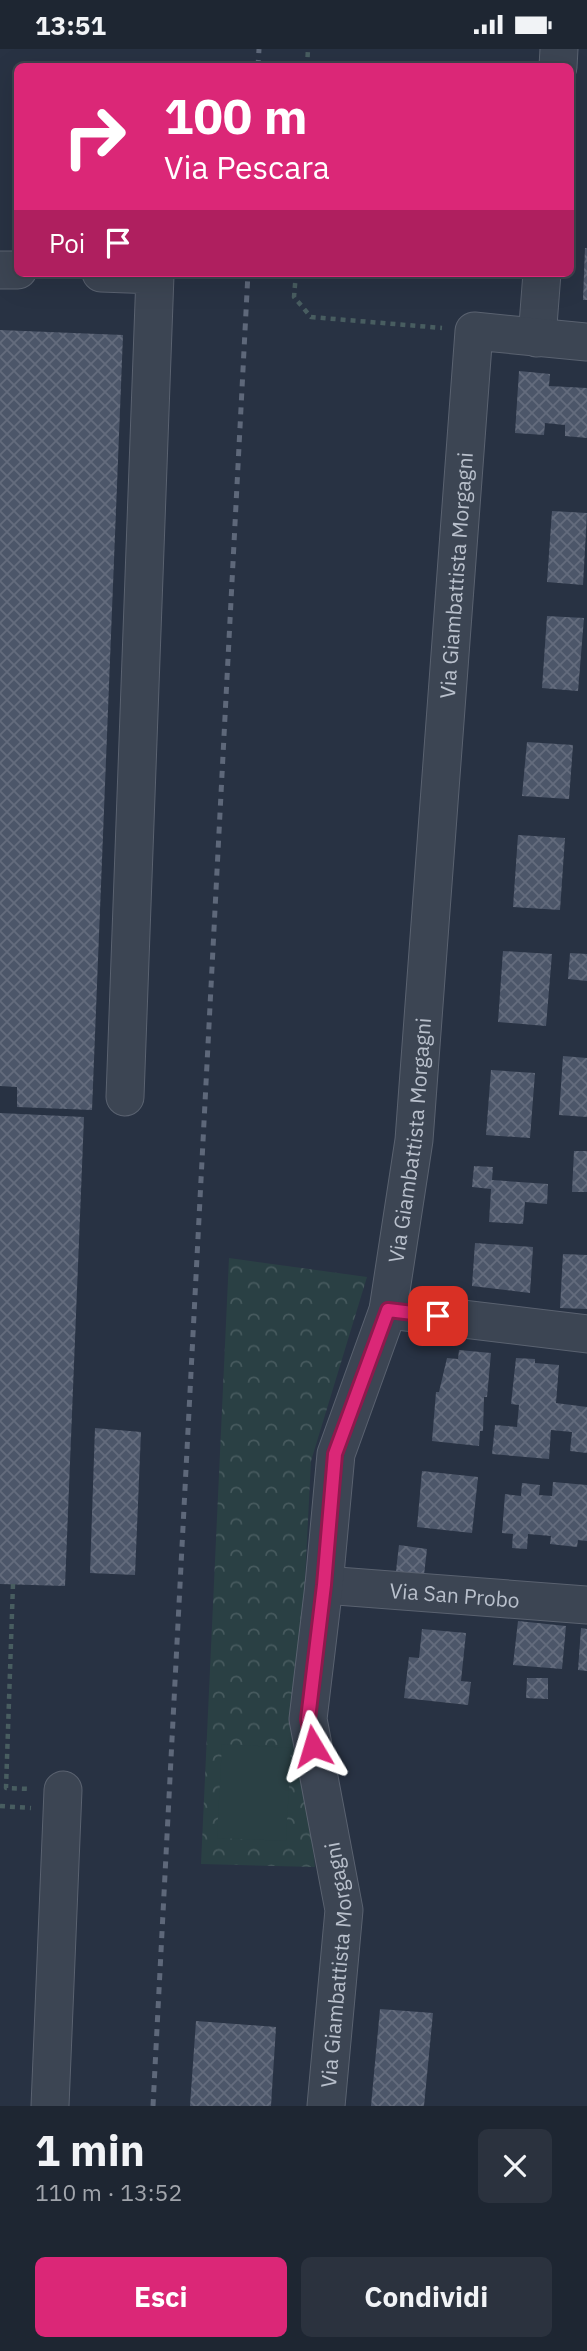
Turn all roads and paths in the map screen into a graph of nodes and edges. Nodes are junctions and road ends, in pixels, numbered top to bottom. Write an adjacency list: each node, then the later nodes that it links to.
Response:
1 (155, 277): 7 (street)
2 (296, 277): 4 (path)
3 (542, 277): 5 (street)
4 (474, 331): 5 (street); 8 (street, Via Giambattista Morgagni)
5 (537, 338): 6 (street)
6 (587, 342)
7 (125, 1097)
8 (388, 1310): 9 (street); 11 (street, Via Giambattista Morgagni)
9 (587, 1334)
10 (13, 1584): 13 (path)
11 (324, 1585): 12 (street, Via San Probo); 15 (street, Via Giambattista Morgagni)
12 (587, 1605)
13 (63, 1790): 14 (street)
14 (50, 2106)
15 (326, 2106)

